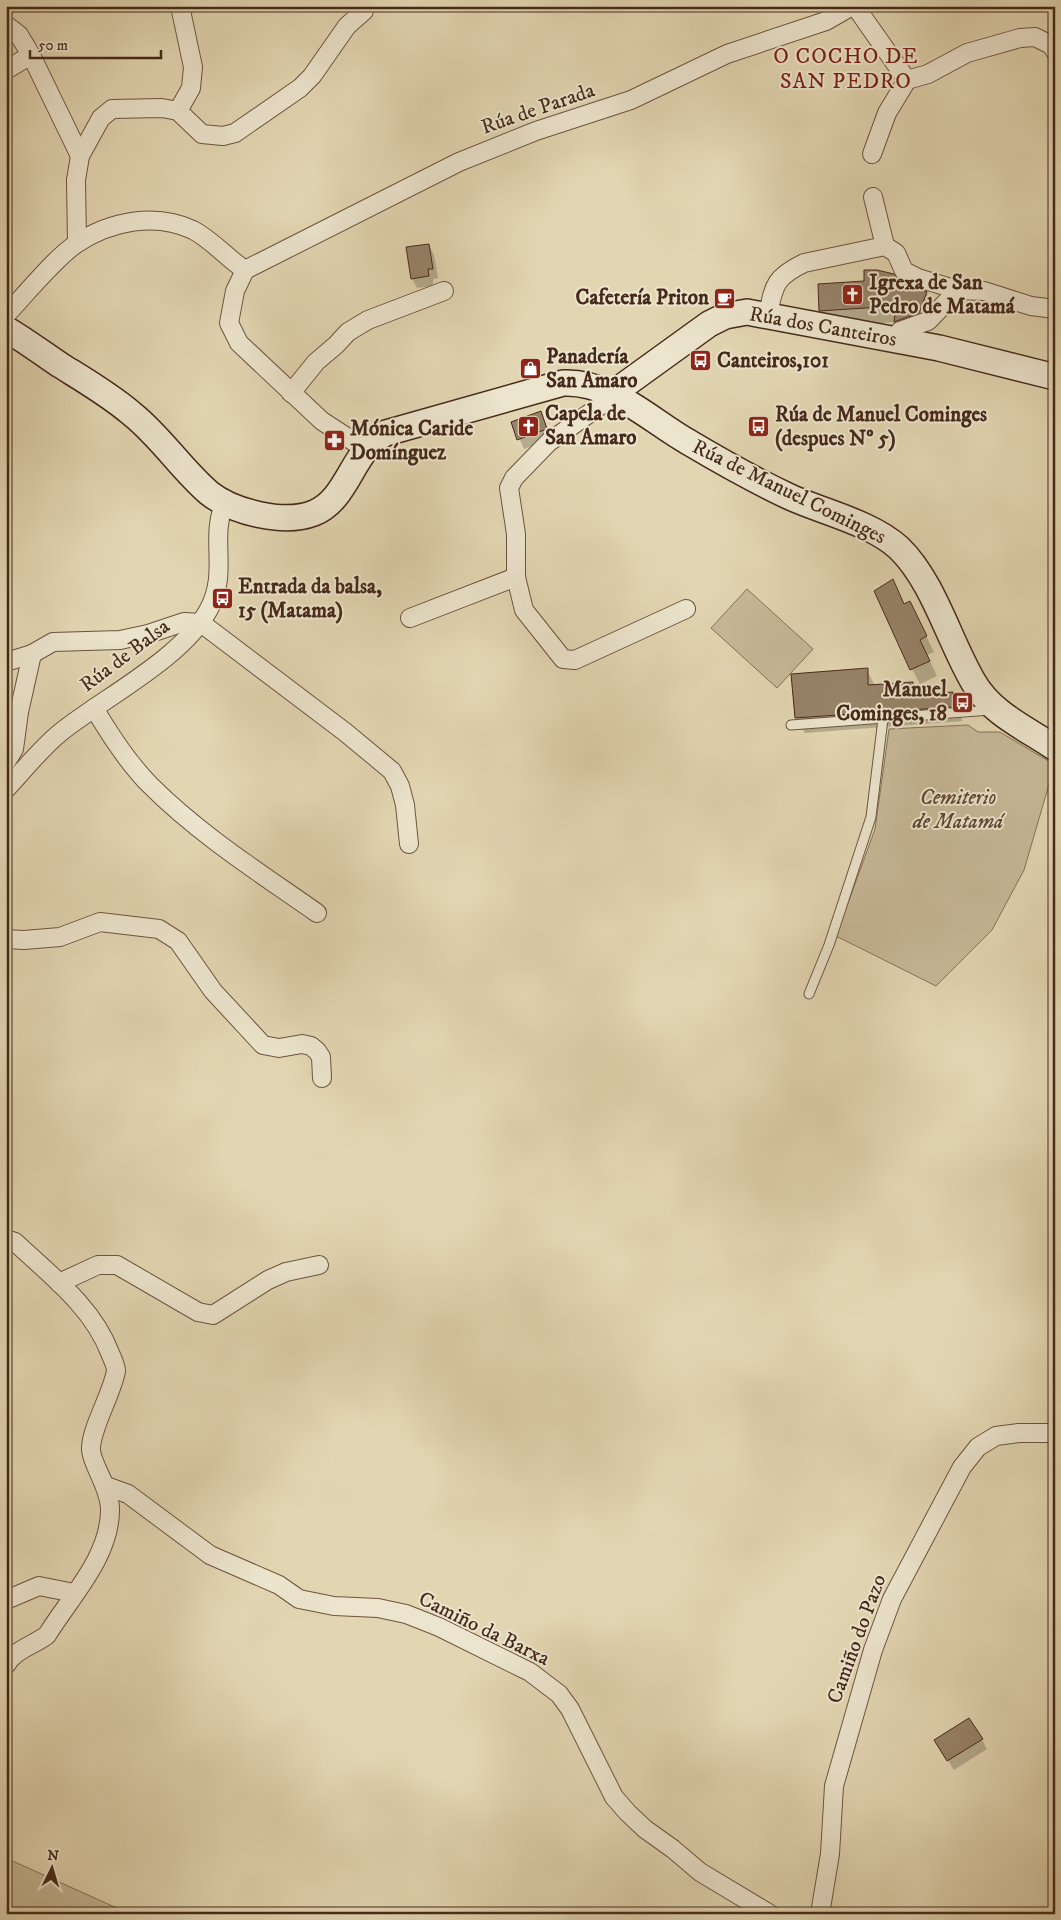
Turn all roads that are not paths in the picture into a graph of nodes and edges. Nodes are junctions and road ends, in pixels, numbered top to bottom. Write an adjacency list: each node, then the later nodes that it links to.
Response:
1 (180, 6): 9 (street)
2 (361, 6): 9 (street)
3 (854, 6): 8 (street, Rúa de Parada); 15 (street, Rúa de Parada)
4 (6, 25): 6 (street)
5 (1055, 51): 8 (street)
6 (31, 55): 7 (street); 11 (street)
7 (6, 70)
8 (907, 80): 10 (street)
9 (178, 111): 11 (street)
10 (872, 154)
11 (80, 156): 13 (street)
12 (873, 197): 14 (street)
13 (77, 243): 15 (street); 20 (street)
14 (885, 246): 16 (street); 19 (street)
15 (245, 270): 25 (street)
16 (958, 290): 18 (street); 22 (street)
17 (444, 291): 25 (street)
18 (1055, 309)
19 (768, 314): 22 (street, Rúa dos Canteiros); 24 (street, Rúa dos Canteiros)
20 (6, 315)
21 (6, 329): 27 (street)
22 (897, 340): 23 (street, Rúa dos Canteiros)
23 (1055, 377)
24 (611, 392): 26 (street, Rúa de Manuel Cominges); 28 (street); 35 (street, Rúa de Manuel Cominges)
25 (292, 393): 26 (street)
26 (365, 449): 27 (street)
27 (226, 502): 31 (street, Rúa de Balsa)
28 (516, 577): 29 (street); 30 (street)
29 (686, 609)
30 (410, 618)
31 (201, 623): 32 (street); 34 (street, Rúa de Balsa); 41 (street)
32 (32, 654): 33 (street); 39 (street)
33 (6, 662)
34 (94, 708): 40 (street, Rúa de Balsa); 42 (street)
35 (996, 710): 36 (lane); 38 (street, Rúa de Manuel Cominges)
36 (883, 719): 37 (lane); 44 (lane)
37 (791, 725)
38 (1055, 748)
39 (6, 762)
40 (8, 784)
41 (409, 844)
42 (317, 913)
43 (6, 939): 45 (street)
44 (809, 994)
45 (322, 1078)
46 (6, 1239): 48 (street)
47 (319, 1265): 48 (street)
48 (59, 1283): 50 (street)
49 (1055, 1434): 55 (street, Camiño do Pazo)
50 (106, 1486): 51 (street); 54 (street, Camiño da Barxa)
51 (74, 1593): 52 (street); 53 (street)
52 (6, 1600)
53 (6, 1665)
54 (770, 1914)
55 (820, 1914)

